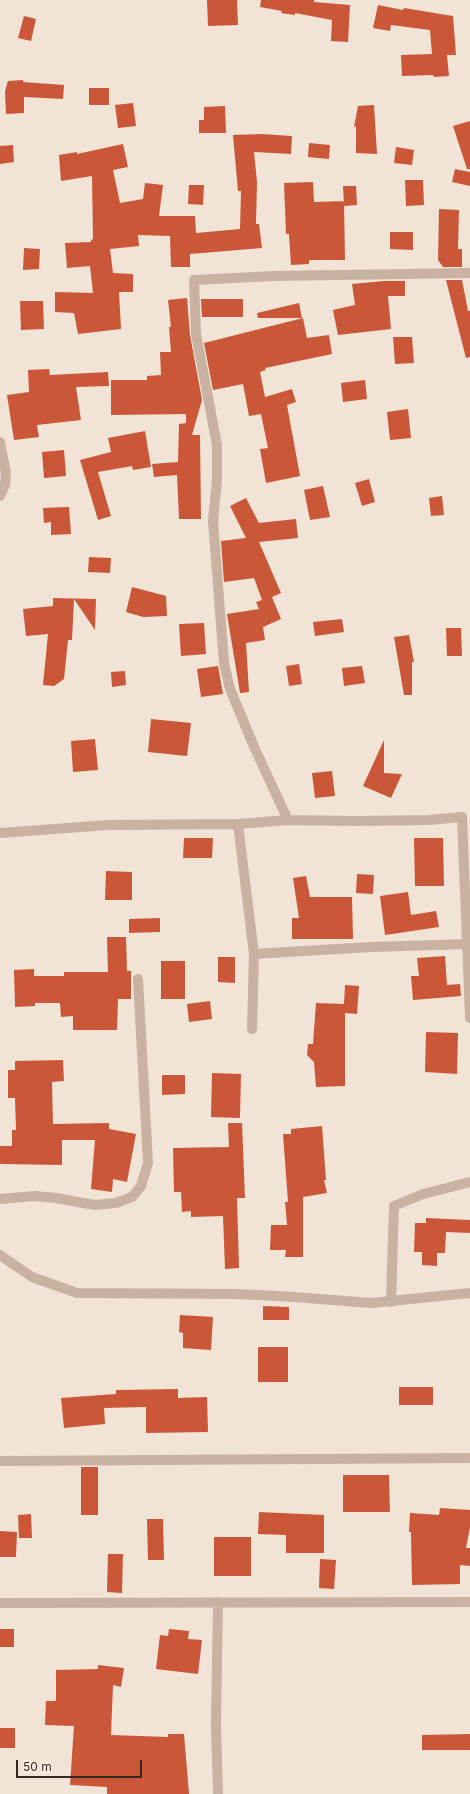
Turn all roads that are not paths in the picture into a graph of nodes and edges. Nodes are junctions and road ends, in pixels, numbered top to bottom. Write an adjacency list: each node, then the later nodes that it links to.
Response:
1 (470, 273): 4 (street)
2 (0, 442): 3 (street)
3 (0, 496)
4 (288, 820): 5 (street); 7 (street)
5 (238, 824): 6 (street); 8 (street)
6 (0, 833)
7 (468, 944): 8 (street); 10 (street)
8 (254, 954): 11 (street)
9 (138, 979): 13 (street)
10 (470, 1018)
11 (252, 1029)
12 (470, 1182): 16 (street)
13 (0, 1199)
14 (0, 1255): 16 (street)
15 (470, 1293): 16 (street)
16 (390, 1302)
17 (469, 1460): 18 (street)
18 (0, 1461)
19 (218, 1602): 20 (street); 21 (street); 22 (street)
20 (470, 1602)
21 (0, 1603)
22 (218, 1794)

